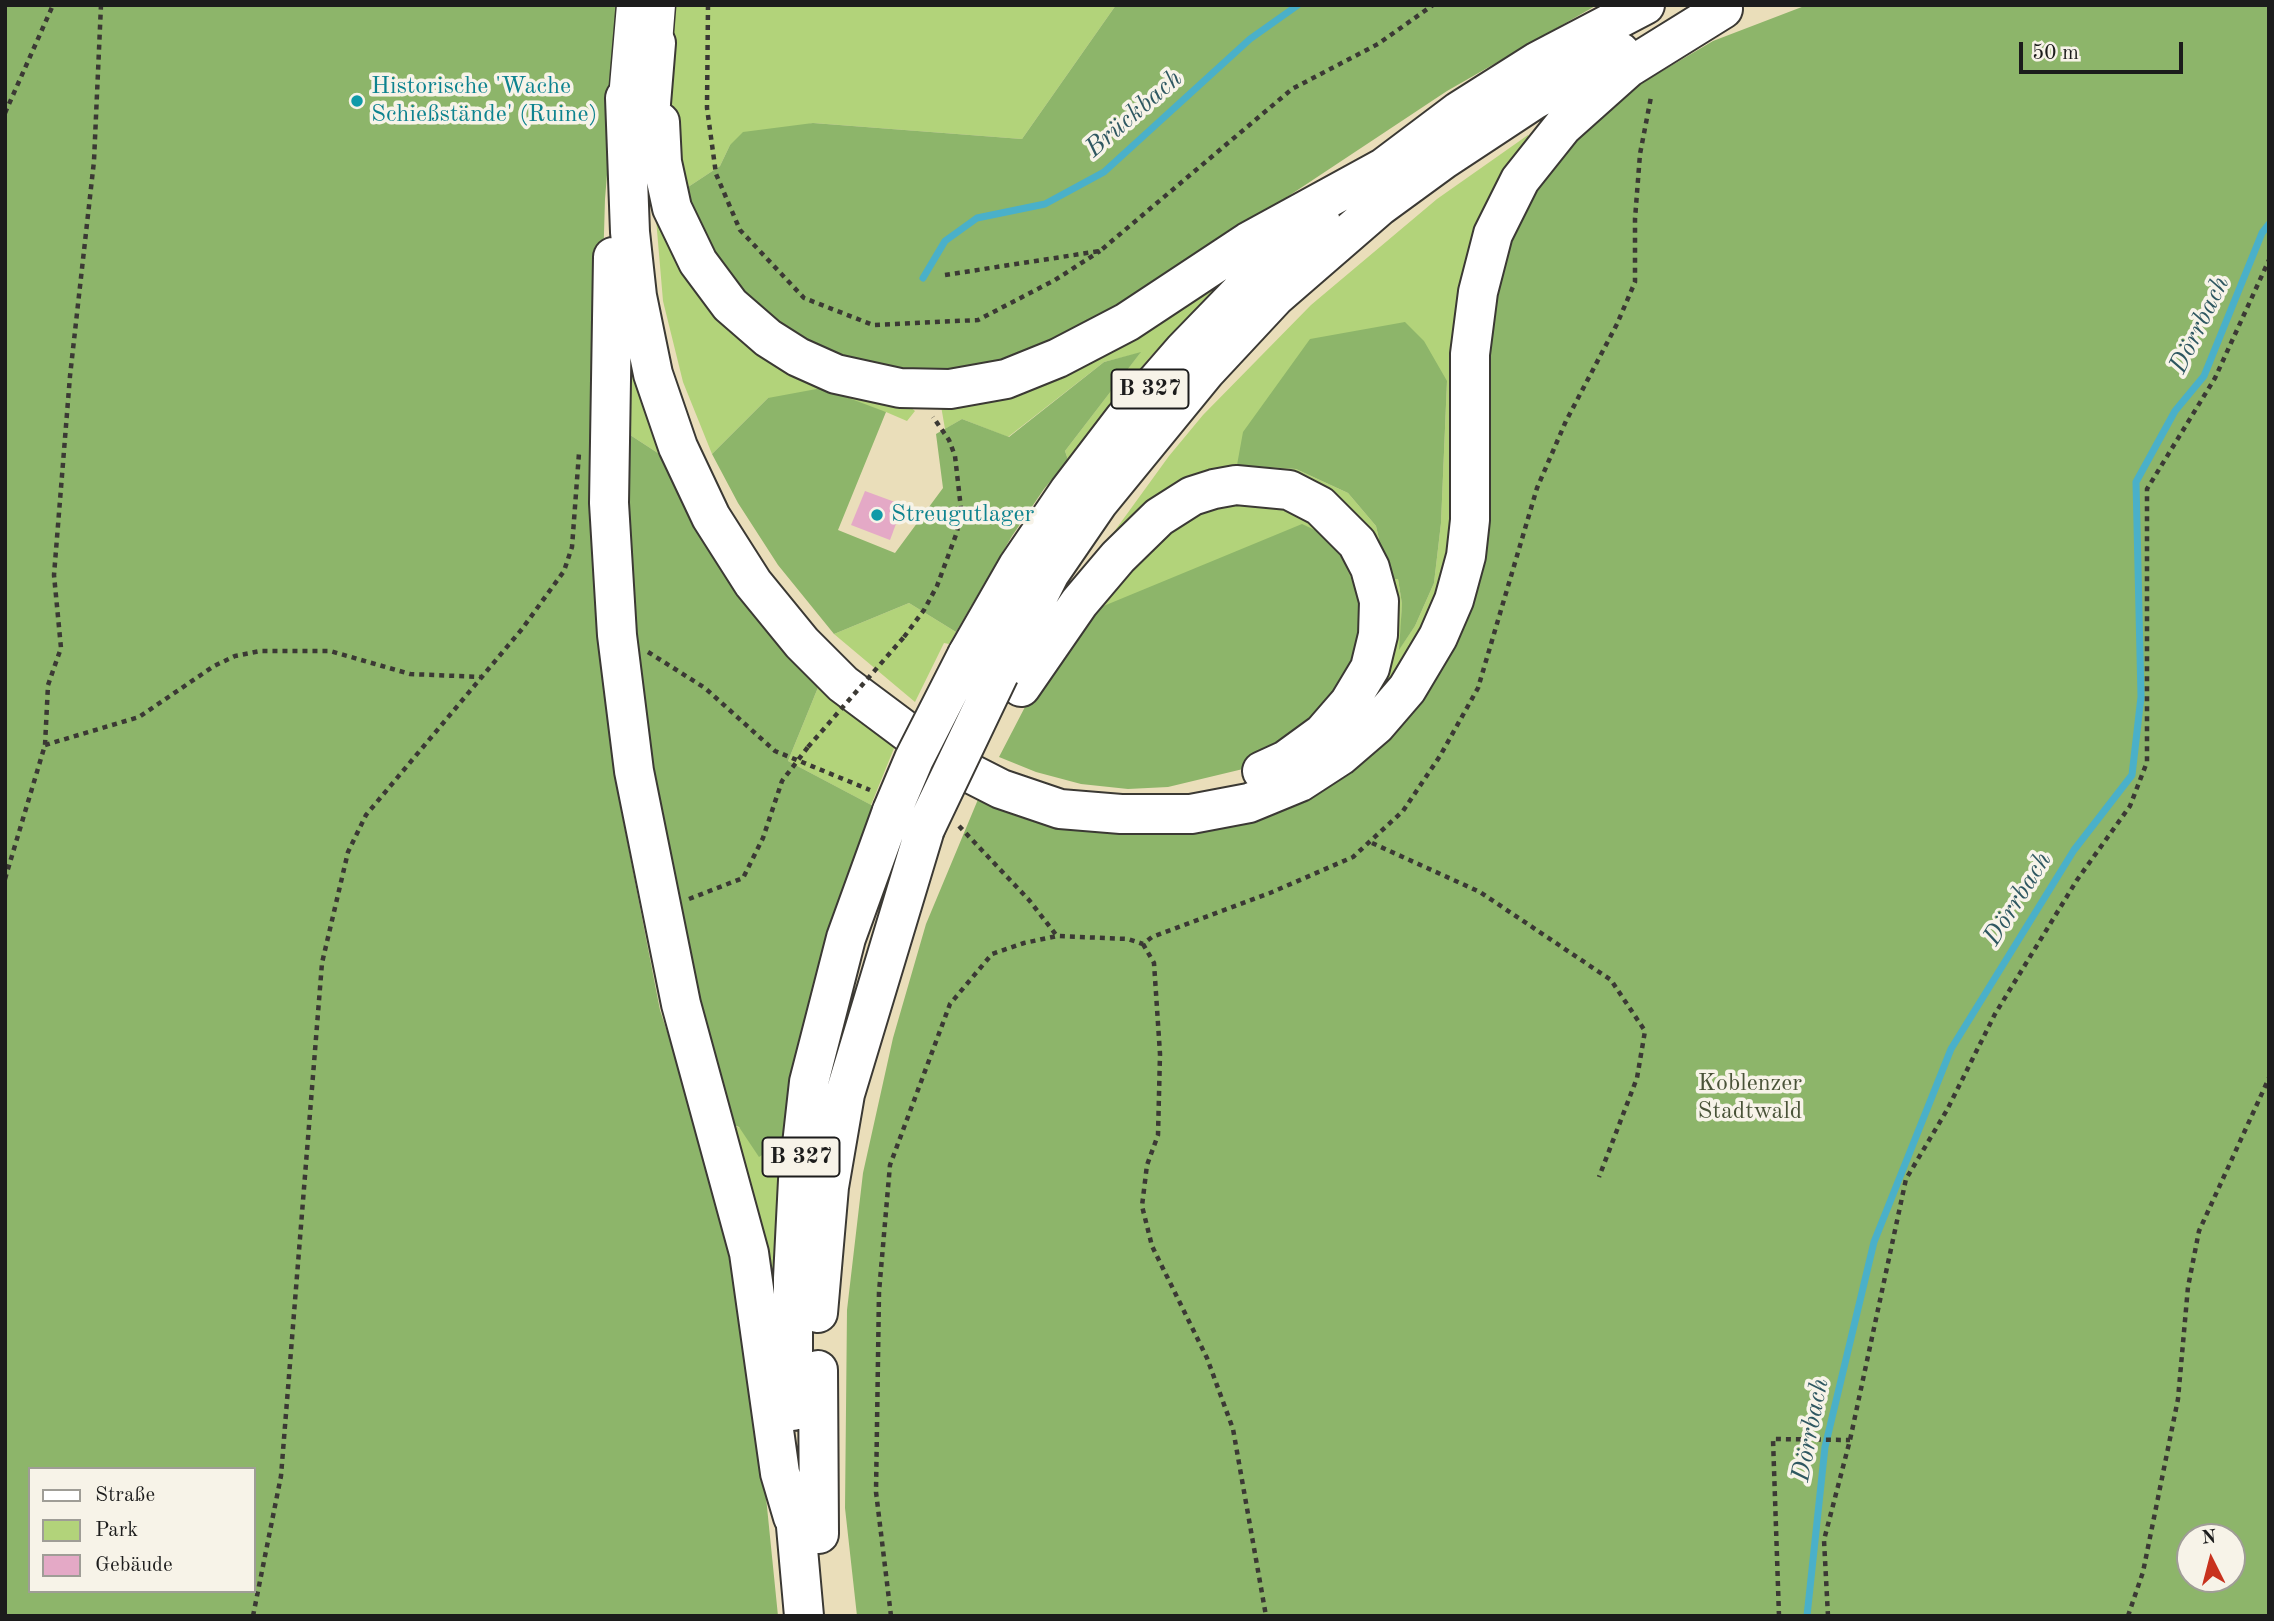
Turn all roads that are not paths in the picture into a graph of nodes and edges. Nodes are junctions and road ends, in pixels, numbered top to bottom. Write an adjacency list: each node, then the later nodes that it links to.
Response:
1 (633, 5): 6 (street)
2 (659, 5): 5 (street)
3 (1645, 5): 7 (highway, B 327)
4 (1727, 7): 6 (highway); 8 (highway, B 327)
5 (656, 43): 7 (highway); 8 (highway)
6 (625, 98): 9 (highway)
7 (1385, 166): 9 (highway, B 327, bridge)
8 (1010, 681): 11 (highway, B 327, bridge)
9 (793, 1517): 10 (highway, B 327)
10 (804, 1616)
11 (826, 1616)

